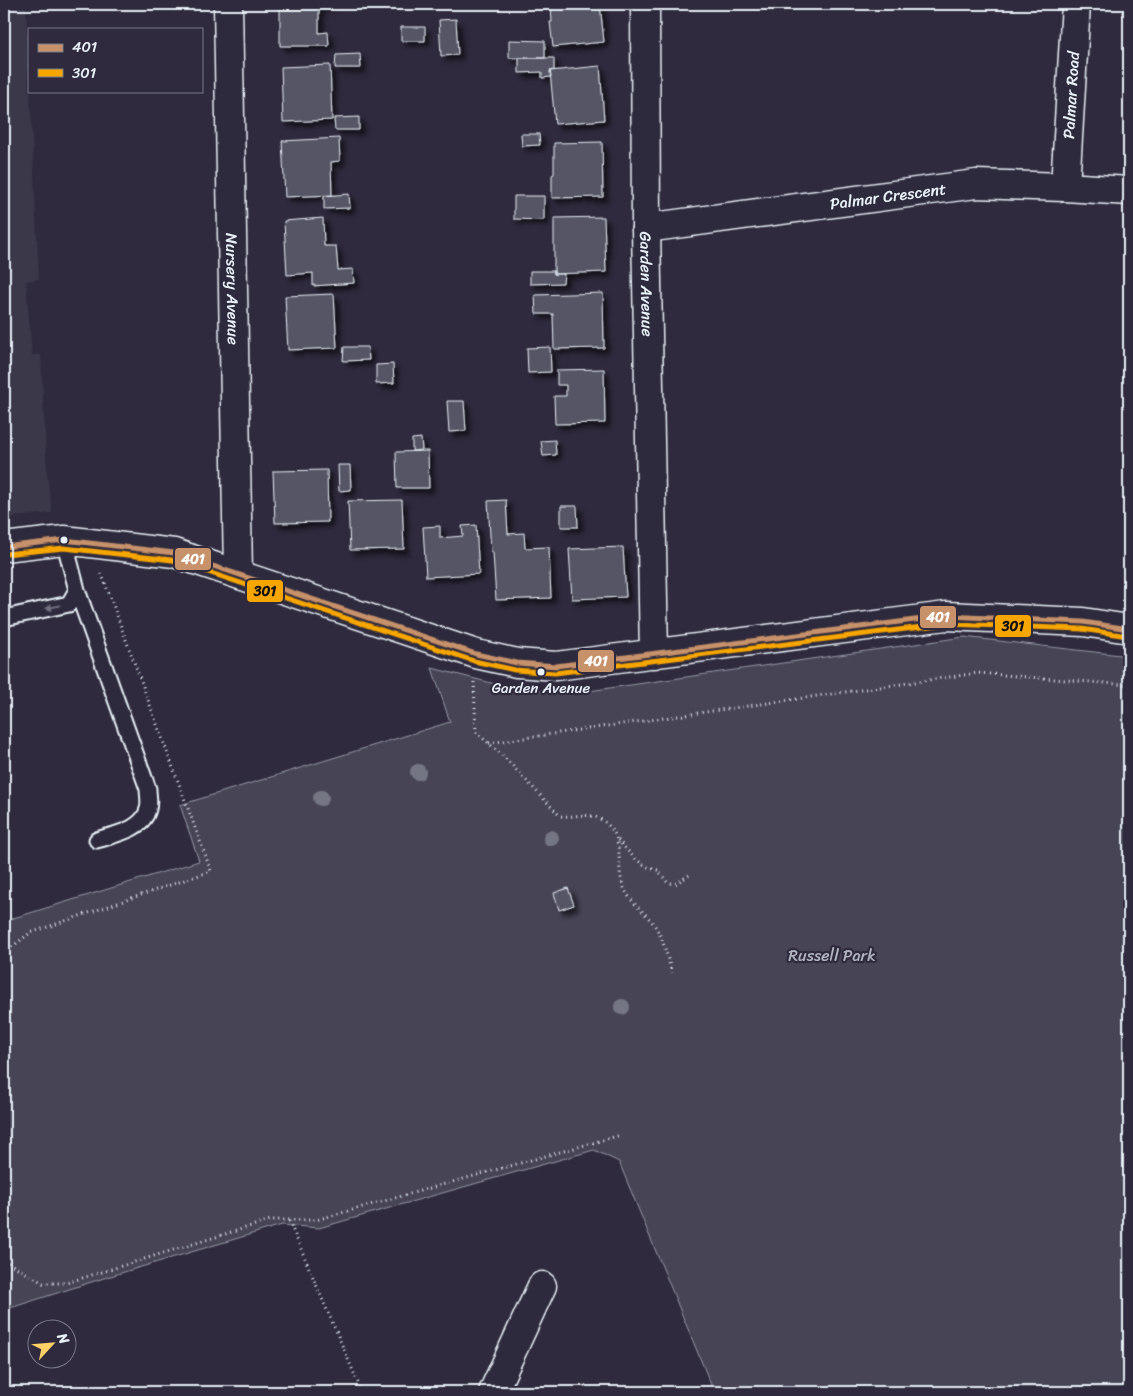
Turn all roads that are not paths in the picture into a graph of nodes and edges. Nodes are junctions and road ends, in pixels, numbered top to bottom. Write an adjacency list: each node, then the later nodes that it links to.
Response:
1 (228, 4): 9 (street, Nursery Avenue)
2 (645, 4): 6 (street, Garden Avenue)
3 (1076, 4): 4 (street, Palmar Road)
4 (1065, 187): 5 (street, Palmar Crescent); 6 (street, Palmar Crescent)
5 (1129, 191)
6 (646, 228): 13 (street, Garden Avenue)
7 (64, 540): 8 (street); 9 (street); 10 (lane)
8 (4, 547)
9 (238, 574): 13 (street)
10 (77, 590): 11 (lane, one-way to 11); 14 (lane)
11 (4, 618)
12 (1129, 629): 13 (street)
13 (654, 654)
14 (97, 840)
15 (542, 1286): 16 (street)
16 (493, 1392)

